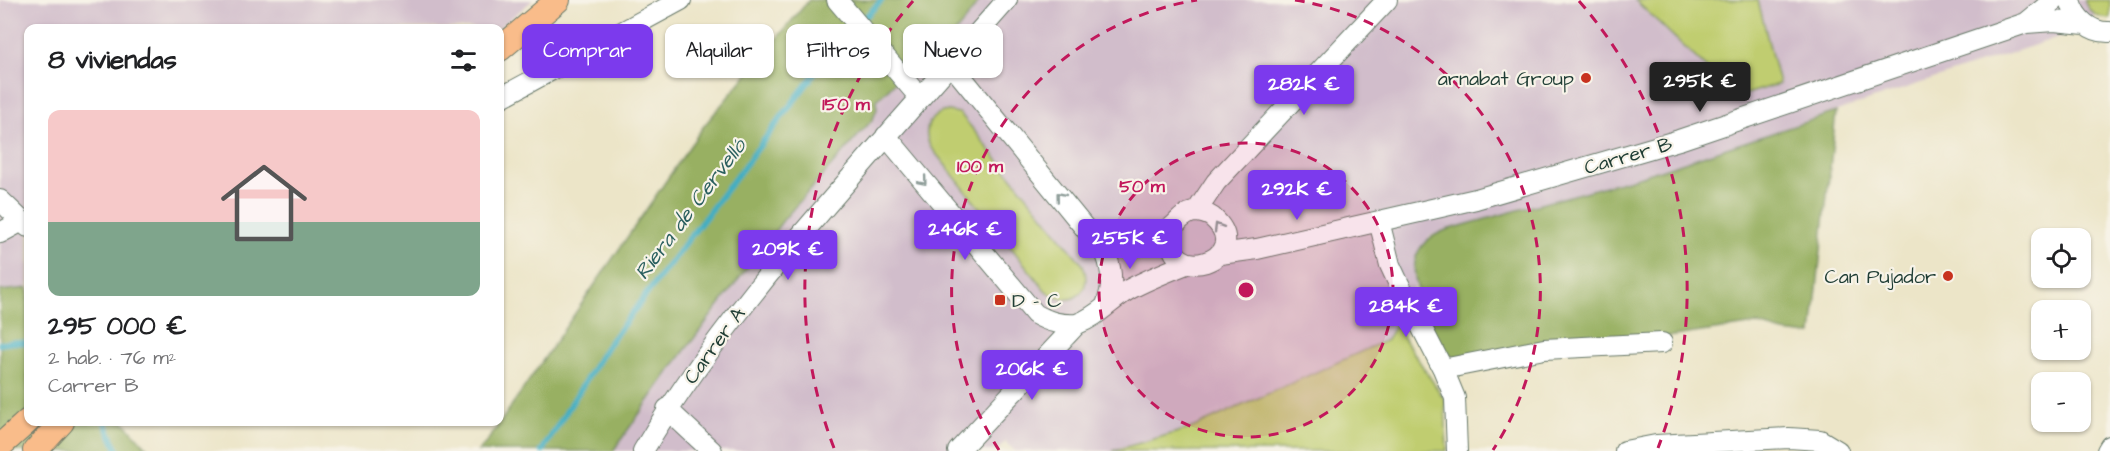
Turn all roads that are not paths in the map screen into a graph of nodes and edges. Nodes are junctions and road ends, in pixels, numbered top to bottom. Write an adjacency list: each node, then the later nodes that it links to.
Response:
1 (558, 0): 11 (main road)
2 (681, 0): 16 (street)
3 (837, 0): 15 (street)
4 (1007, 0): 9 (street, Carrer A)
5 (1387, 0): 19 (street)
6 (2054, 0): 8 (street, Carrer B)
7 (2070, 0): 10 (street)
8 (2026, 23): 10 (street, Carrer B); 20 (street, Carrer B)
9 (986, 24)
10 (2097, 29): 12 (street)
11 (504, 46)
12 (2110, 48)
13 (931, 78): 15 (street, Carrer A)
14 (963, 78): 25 (street, one-way to 14)
15 (914, 90): 17 (street, Carrer A)
16 (504, 96)
17 (886, 136): 29 (street, one-way to 29); 32 (street, Carrer A)
18 (0, 200): 21 (street)
19 (1196, 212): 23 (street); 26 (street, one-way to 19)
20 (1379, 221): 26 (street, Carrer B); 31 (street)
21 (24, 223)
22 (24, 224): 24 (street)
23 (1172, 227): 25 (street); 27 (street)
24 (0, 233)
25 (1097, 241): 28 (street)
26 (1220, 254): 27 (street, Carrer B)
27 (1190, 263): 28 (street, Carrer B)
28 (1106, 305): 29 (street, Carrer B)
29 (1077, 324): 40 (street, Carrer B)
30 (1662, 343): 31 (street)
31 (1443, 369): 41 (street)
32 (667, 409): 38 (street, Carrer A); 39 (street)
33 (24, 425): 35 (main road)
34 (58, 426): 37 (main road)
35 (0, 446)
36 (2110, 446): 44 (street)
37 (35, 451)
38 (643, 451)
39 (712, 451)
40 (958, 451)
41 (1457, 451)
42 (1624, 451): 43 (street)
43 (1838, 451)
44 (2107, 451)

